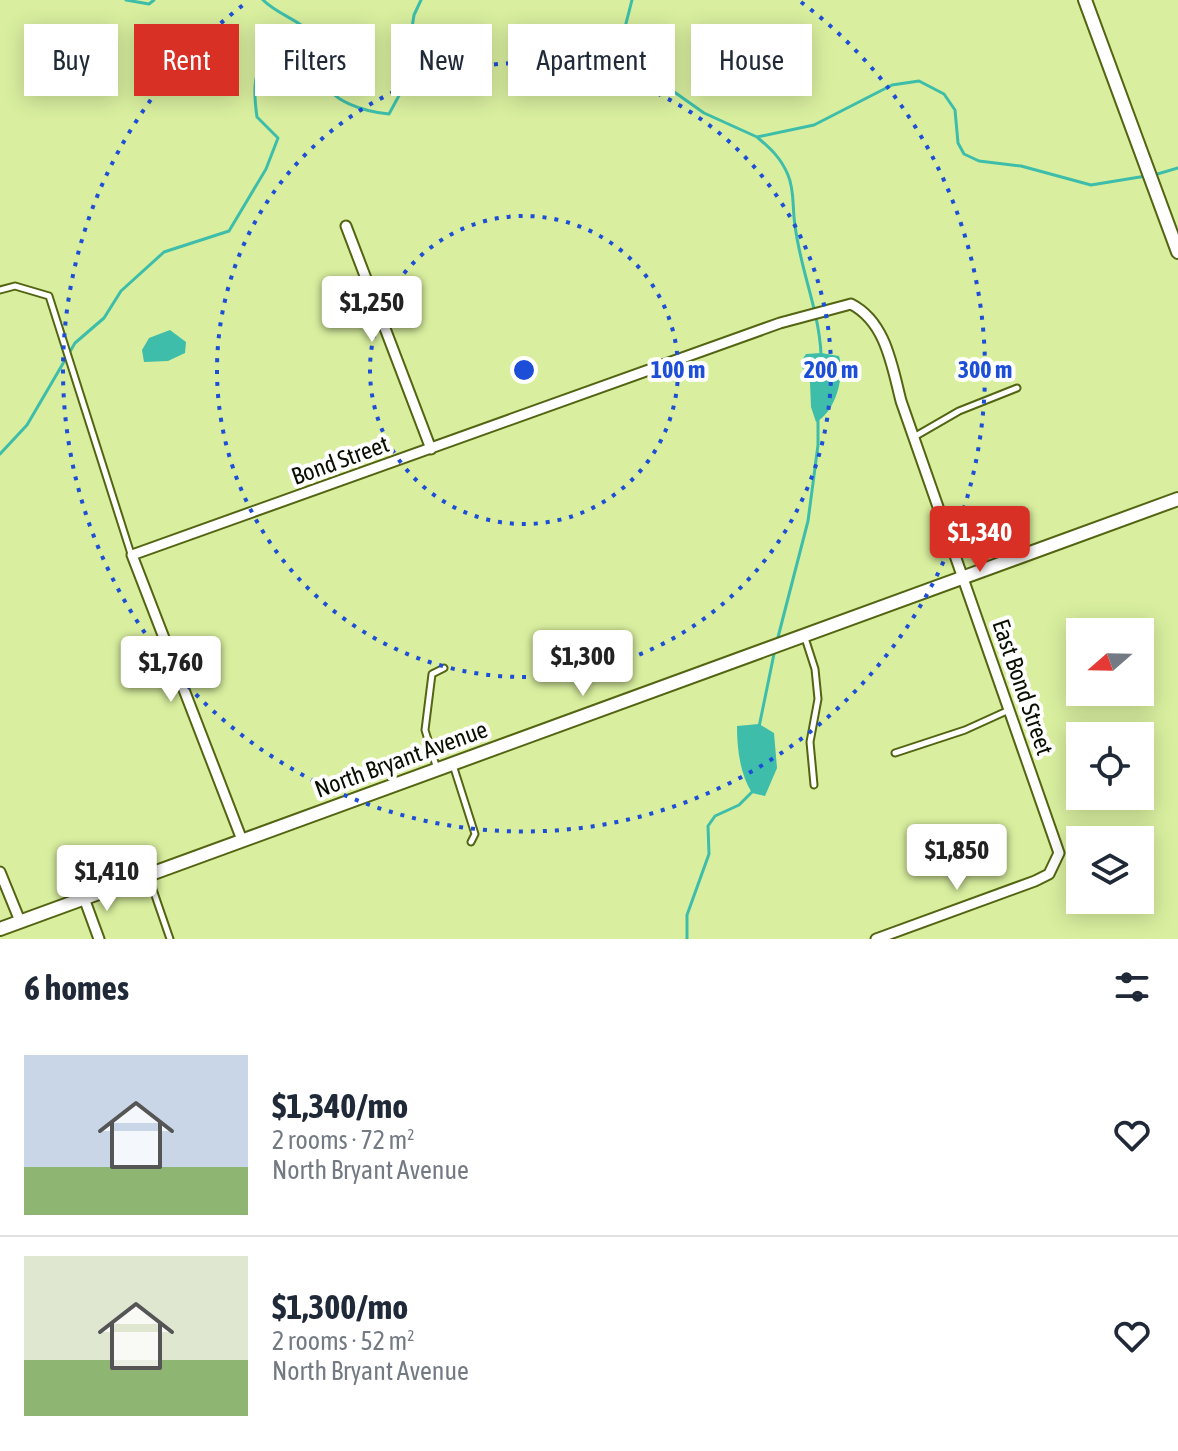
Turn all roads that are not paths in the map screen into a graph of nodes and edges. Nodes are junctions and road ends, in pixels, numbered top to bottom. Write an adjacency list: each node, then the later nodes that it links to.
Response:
1 (1085, 0): 3 (street)
2 (346, 226): 8 (street)
3 (1178, 252)
4 (0, 290): 10 (lane)
5 (851, 304): 7 (street, East Bond Street); 8 (street, Bond Street)
6 (1017, 388): 7 (lane)
7 (913, 437): 11 (street, East Bond Street)
8 (431, 449): 10 (street, Bond Street)
9 (1178, 499): 11 (street, North Bryant Avenue)
10 (132, 555): 19 (street)
11 (964, 579): 12 (street, North Bryant Avenue); 14 (street, East Bond Street)
12 (804, 637): 16 (street, North Bryant Avenue); 18 (lane)
13 (444, 668): 17 (lane)
14 (1010, 709): 15 (lane); 28 (street, East Bond Street)
15 (895, 753)
16 (453, 764): 17 (street, North Bryant Avenue); 20 (lane)
17 (438, 770): 19 (street, North Bryant Avenue)
18 (814, 785)
19 (242, 840): 22 (street, North Bryant Avenue)
20 (471, 842)
21 (0, 872): 24 (street)
22 (148, 874): 23 (street, North Bryant Avenue); 27 (lane)
23 (84, 898): 24 (street, North Bryant Avenue); 26 (street)
24 (20, 921): 25 (street, North Bryant Avenue)
25 (0, 929)
26 (99, 939)
27 (170, 939)
28 (876, 939)

